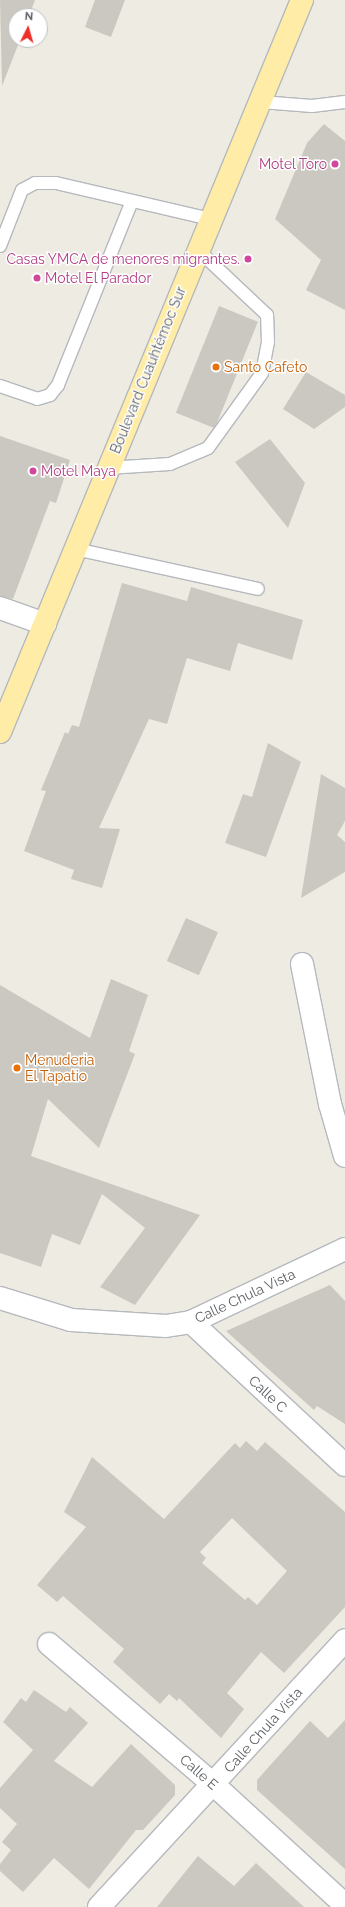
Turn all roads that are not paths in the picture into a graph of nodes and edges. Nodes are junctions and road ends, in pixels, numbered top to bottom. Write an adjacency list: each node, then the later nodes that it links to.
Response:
1 (304, 4): 2 (main road, Boulevard Cuauhtémoc Sur)
2 (261, 102): 3 (lane); 5 (main road, Boulevard Cuauhtémoc Sur)
3 (345, 102)
4 (132, 201): 5 (lane); 6 (lane); 8 (lane)
5 (211, 219): 7 (main road, Boulevard Cuauhtémoc Sur)
6 (0, 246)
7 (198, 250): 9 (main road, Boulevard Cuauhtémoc Sur); 9 (lane)
8 (0, 386)
9 (108, 468): 10 (main road, Boulevard Cuauhtémoc Sur)
10 (75, 549): 11 (lane); 13 (main road, Boulevard Cuauhtémoc Sur)
11 (258, 590)
12 (0, 608): 13 (street)
13 (45, 624): 14 (main road, Boulevard Cuauhtémoc Sur)
14 (0, 732)
15 (302, 964): 16 (street)
16 (345, 1156)
17 (345, 1249): 19 (street, Calle Chula Vista)
18 (0, 1298): 19 (street, Calle Chula Vista)
19 (192, 1322): 20 (street, Calle C)
20 (345, 1465)
21 (345, 1640): 23 (street, Calle Chula Vista)
22 (49, 1644): 23 (street, Calle E)
23 (213, 1784): 24 (street, Calle E); 25 (street, Calle Chula Vista)
24 (345, 1905)
25 (99, 1907)

